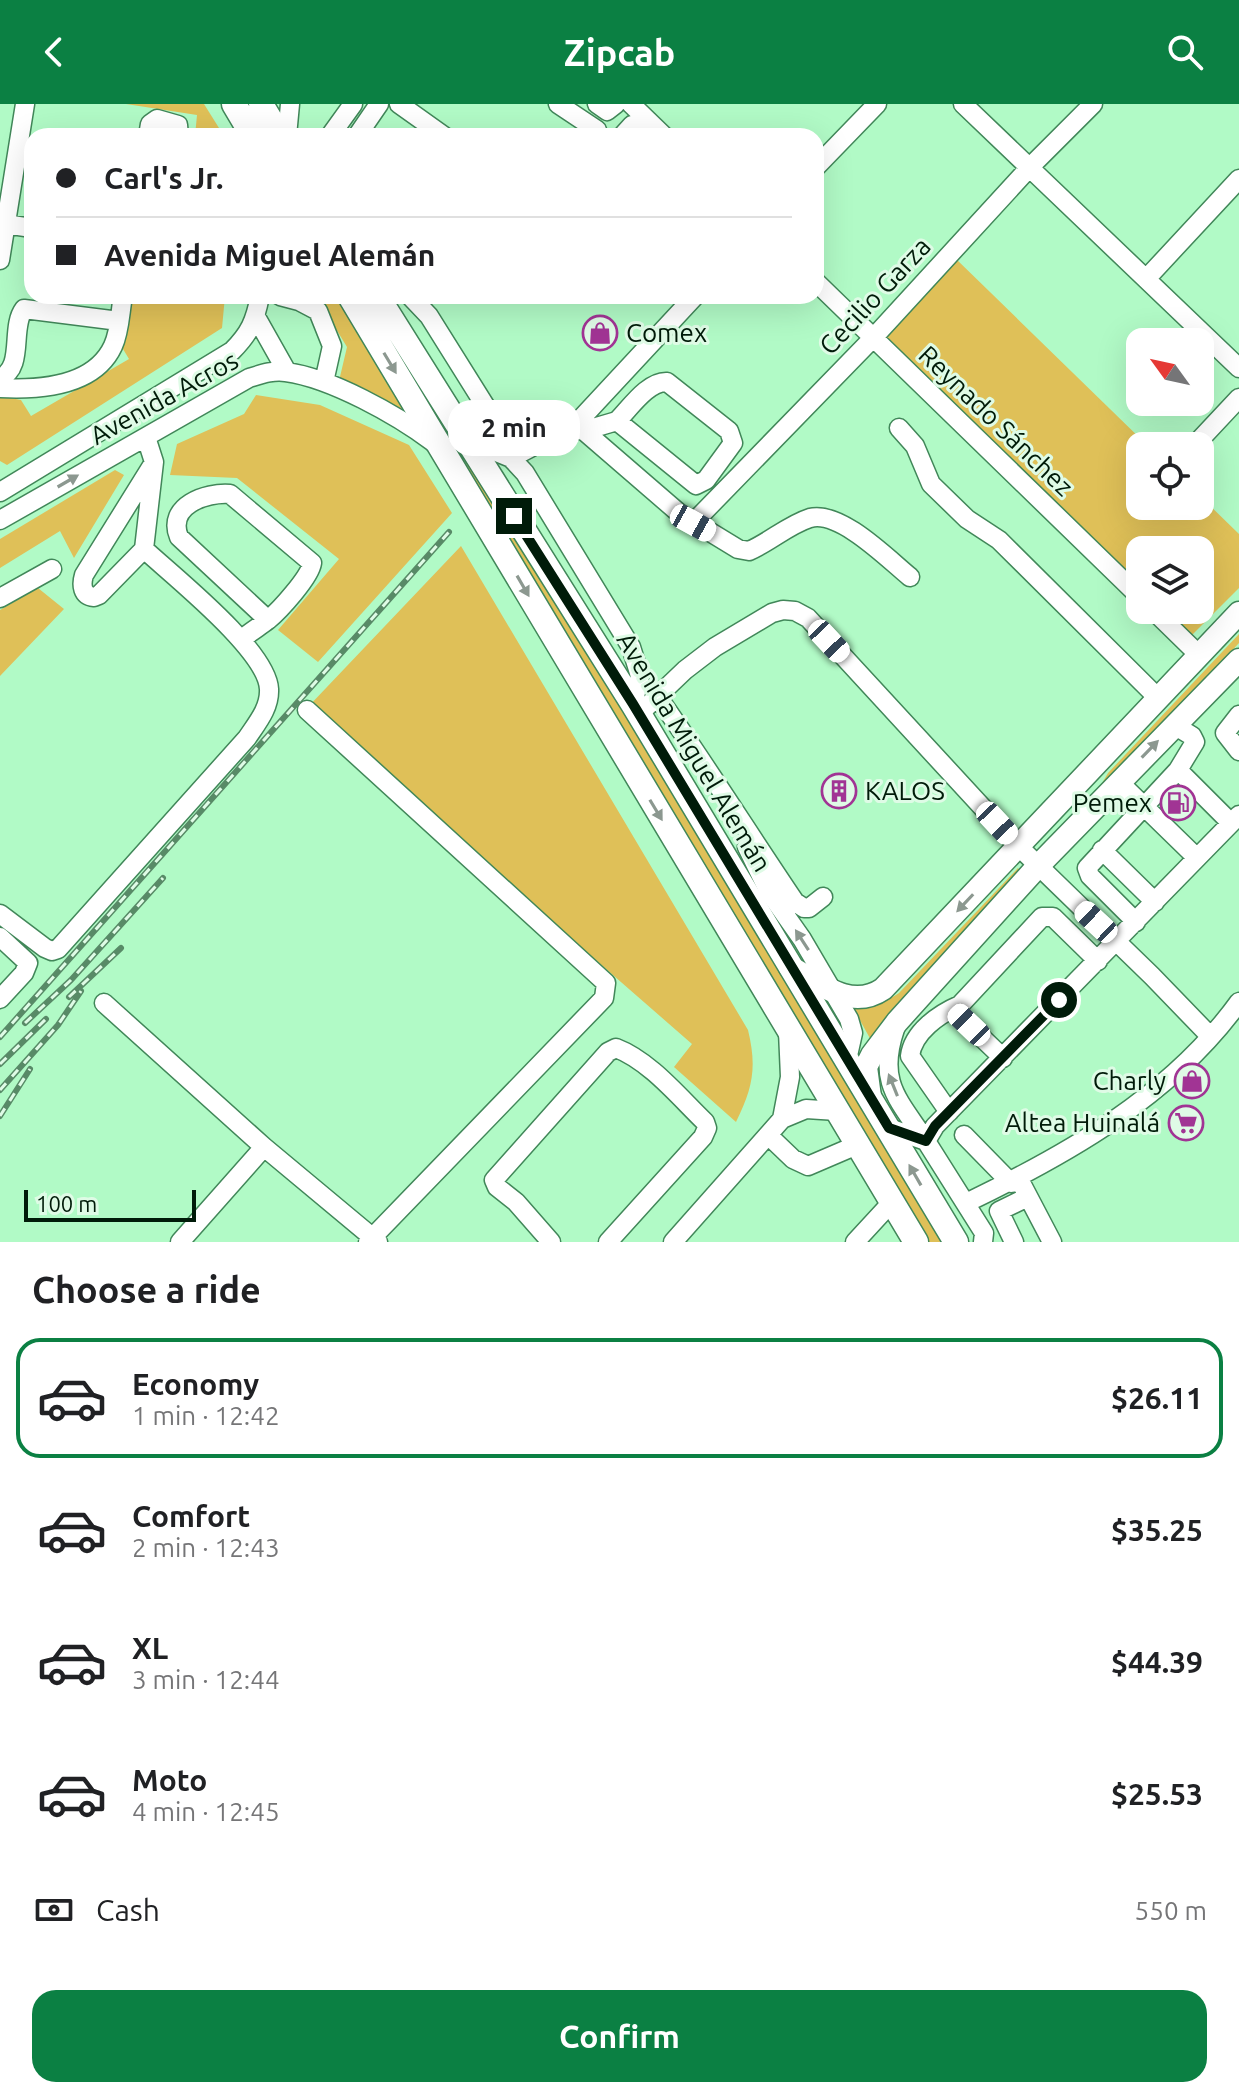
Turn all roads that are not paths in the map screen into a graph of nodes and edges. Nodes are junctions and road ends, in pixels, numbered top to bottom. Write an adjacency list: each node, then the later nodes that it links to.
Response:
1 (25, 104): 28 (street)
2 (234, 104): 17 (highway)
3 (261, 104): 18 (highway)
4 (290, 104): 19 (street)
5 (353, 104): 20 (street)
6 (379, 104): 21 (street)
7 (399, 104): 22 (street)
8 (558, 104): 23 (street)
9 (597, 104): 10 (street)
10 (616, 104)
11 (631, 104): 24 (street)
12 (877, 104): 25 (street)
13 (963, 104): 26 (street)
14 (1093, 104): 26 (street, Cecilio Garza)
15 (149, 128): 16 (street)
16 (178, 128)
17 (248, 128)
18 (275, 128)
19 (288, 128)
20 (336, 128)
21 (362, 128)
22 (433, 128)
23 (594, 128)
24 (636, 128)
25 (824, 159)
26 (1030, 167): 31 (street); 42 (street, Cecilio Garza)
27 (1239, 179): 31 (street)
28 (5, 224): 29 (street); 30 (street)
29 (24, 227)
30 (0, 260)
31 (1146, 279): 45 (street)
32 (824, 290): 42 (street, Reynado Sánchez)
33 (122, 304): 41 (street)
34 (258, 304): 40 (street, Avenida Acros)
35 (305, 304): 48 (street)
36 (355, 304): 60 (highway, one-way to 60)
37 (387, 304): 44 (highway, Avenida Miguel Alemán)
38 (418, 304): 43 (street)
39 (688, 304): 54 (street)
40 (256, 317): 46 (street); 50 (street, Avenida Acros)
41 (119, 321): 47 (street); 49 (street)
42 (874, 337): 66 (street, Cecilio Garza); 70 (street, Reynado Sánchez)
43 (449, 347): 44 (street); 62 (street)
44 (419, 364): 59 (highway, Avenida Miguel Alemán)
45 (1239, 368)
46 (287, 372): 48 (street, Avenida Acros); 53 (street, Avenida Acros)
47 (0, 378)
48 (324, 382): 60 (street, Avenida Acros)
49 (0, 388)
50 (156, 397): 53 (street); 56 (street, Avenida Acros)
51 (1239, 398): 57 (street)
52 (617, 421): 52 (street); 54 (street)
53 (171, 423): 58 (street, Avenida Acros)
54 (580, 428): 62 (street); 66 (street)
55 (899, 428): 79 (street)
56 (101, 430): 61 (street); 64 (street, Avenida Acros)
57 (1207, 432)
58 (146, 437): 61 (street, Avenida Acros); 63 (street)
59 (467, 440): 62 (street); 80 (highway, Avenida Miguel Alemán)
60 (443, 449): 109 (highway, one-way to 109)
61 (113, 455): 65 (street, Avenida Acros, one-way to 61)
62 (513, 456): 80 (street)
63 (154, 462): 67 (street); 67 (street)
64 (0, 492)
65 (0, 520)
66 (693, 523): 69 (street)
67 (144, 549): 75 (street)
68 (52, 569): 71 (street)
69 (910, 577)
70 (1126, 583)
71 (0, 598)
72 (1239, 613): 76 (main road)
73 (268, 620): 73 (street); 75 (street)
74 (1167, 624): 76 (street)
75 (241, 640): 97 (street)
76 (1199, 655): 79 (main road)
77 (1239, 660): 83 (main road)
78 (658, 697): 80 (street); 89 (street); 92 (street)
79 (1158, 698): 92 (main road)
80 (636, 709): 94 (highway, Avenida Miguel Alemán)
81 (307, 710): 128 (street)
82 (1239, 715): 84 (street)
83 (1174, 725): 85 (street); 86 (main road, one-way to 83)
84 (1239, 751)
85 (1178, 770): 87 (street); 88 (street)
86 (1119, 782): 87 (street); 92 (main road)
87 (1144, 806): 88 (street); 91 (street)
88 (1178, 806): 90 (street); 93 (street)
89 (735, 814): 94 (street); 95 (street)
90 (1235, 819): 93 (street)
91 (1102, 850): 96 (street); 98 (street)
92 (1028, 856): 100 (street); 103 (main road, one-way to 103); 108 (main road)
93 (1197, 858): 96 (street)
94 (761, 897): 102 (highway, Avenida Miguel Alemán); 103 (street, one-way to 94)
95 (823, 897)
96 (1155, 902): 98 (street)
97 (0, 914)
98 (1136, 922): 100 (street)
99 (0, 937): 104 (street)
100 (1117, 942): 101 (street); 110 (street)
101 (1098, 961): 107 (street); 111 (street)
102 (790, 967): 103 (main road); 112 (highway, Avenida Miguel Alemán)
103 (834, 991): 112 (street)
104 (0, 999)
105 (1239, 1002): 110 (street)
106 (104, 1003): 122 (street)
107 (952, 1009): 111 (street); 115 (street)
108 (897, 1022): 113 (main road); 120 (street, one-way to 108)
109 (788, 1030): 114 (highway); 116 (street)
110 (1210, 1036): 123 (street)
111 (1003, 1058): 115 (street)
112 (847, 1060): 113 (highway, Avenida Miguel Alemán)
113 (870, 1097): 117 (highway, Avenida Miguel Alemán)
114 (837, 1111): 116 (street); 121 (highway)
115 (949, 1112): 120 (street)
116 (782, 1119): 119 (street)
117 (889, 1128): 120 (street); 136 (highway, Avenida Miguel Alemán, one-way to 117)
118 (964, 1135): 123 (street)
119 (769, 1136): 121 (street); 133 (street)
120 (926, 1141): 126 (street)
121 (857, 1145): 125 (highway)
122 (264, 1147): 128 (street); 130 (street)
123 (1015, 1181): 124 (street); 126 (street)
124 (1028, 1197): 129 (street); 137 (street)
125 (891, 1203): 134 (street); 135 (highway)
126 (966, 1203): 127 (street)
127 (985, 1239)
128 (373, 1240)
129 (1011, 1241)
130 (180, 1242)
131 (551, 1242): 132 (street)
132 (608, 1242)
133 (673, 1242)
134 (855, 1242)
135 (916, 1242)
136 (956, 1242)
137 (1052, 1242)

